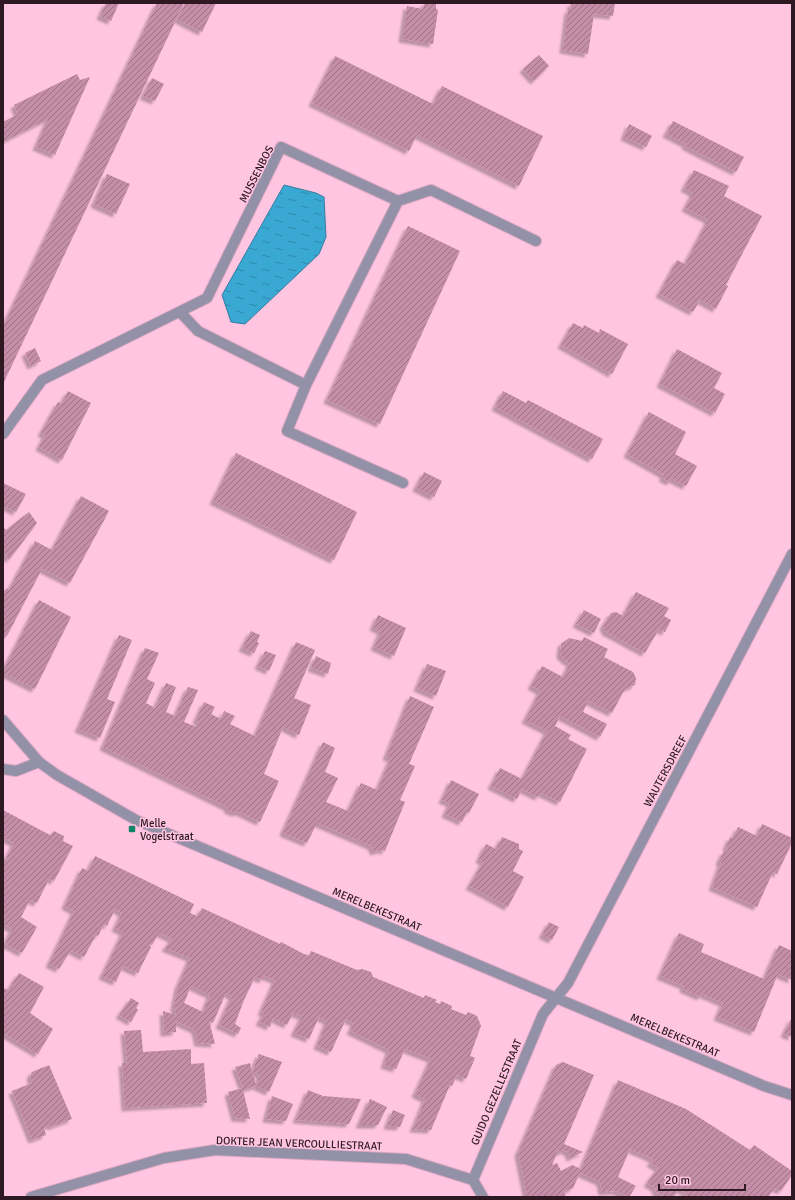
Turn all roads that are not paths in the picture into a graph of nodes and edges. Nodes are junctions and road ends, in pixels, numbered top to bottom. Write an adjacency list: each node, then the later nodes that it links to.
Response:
1 (398, 201): 2 (street); 3 (street, MUSSENBOS); 4 (street)
2 (536, 241)
3 (180, 312): 4 (street); 5 (street, MUSSENBOS)
4 (306, 385): 6 (street)
5 (3, 434)
6 (403, 483)
7 (792, 554): 11 (street, WAUTERSDREEF)
8 (3, 720): 9 (street, MERELBEKESTRAAT)
9 (39, 762): 10 (street); 11 (street, MERELBEKESTRAAT)
10 (3, 769)
11 (556, 998): 12 (street, MERELBEKESTRAAT); 15 (street, GUIDO GEZELLESTRAAT)
12 (764, 1086): 13 (street, MERELBEKESTRAAT); 14 (street, MERELBEKESTRAAT)
13 (792, 1095)
14 (792, 1102)
15 (473, 1180): 16 (street, DOKTER JEAN VERCOULLIESTRAAT); 17 (street)
16 (31, 1197)
17 (483, 1197)

